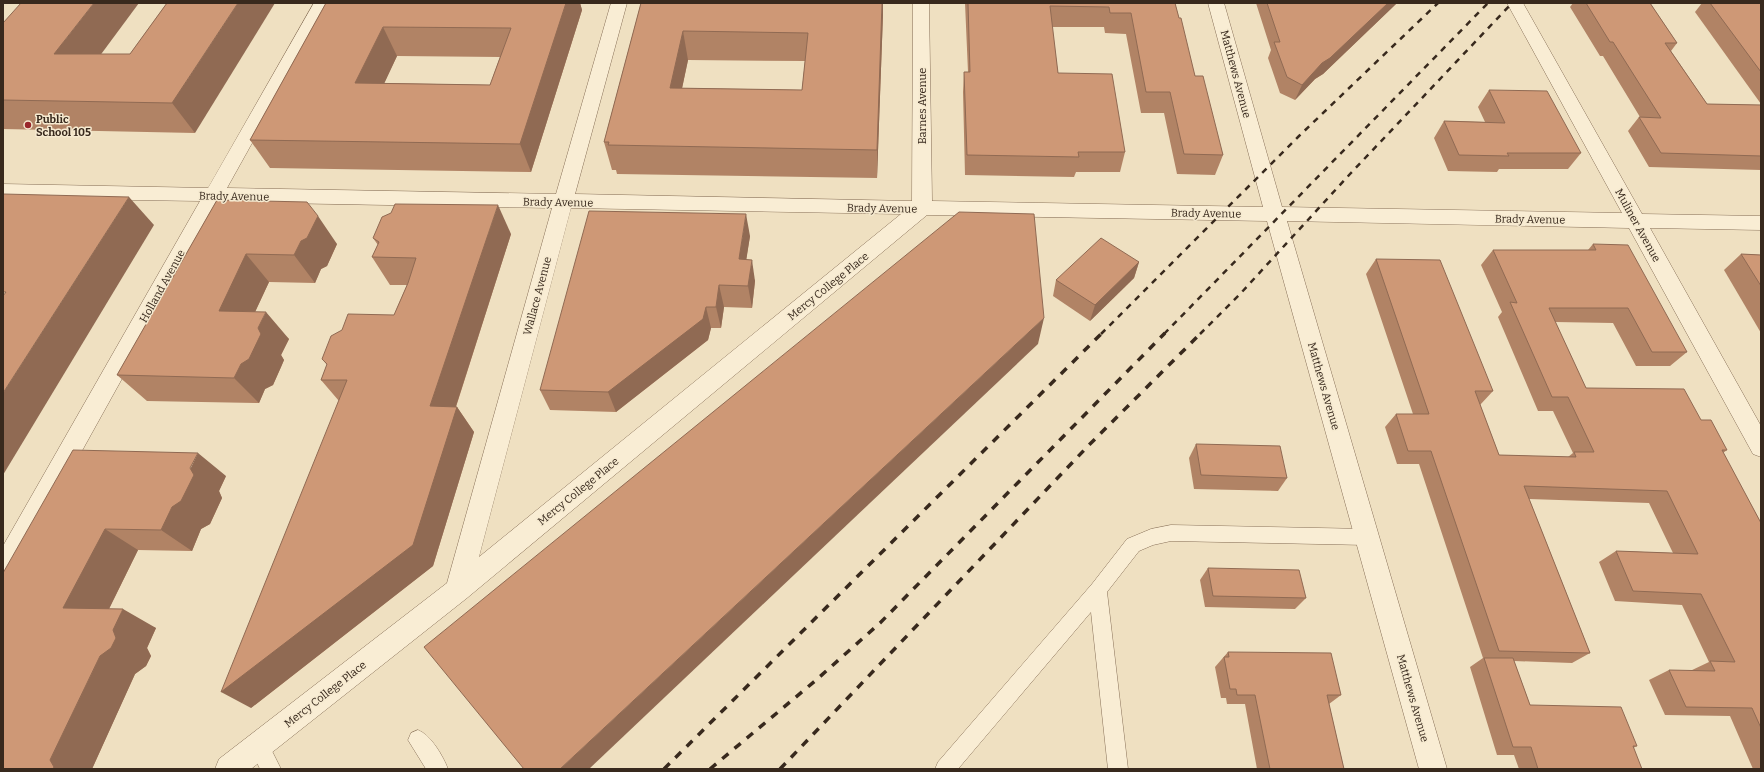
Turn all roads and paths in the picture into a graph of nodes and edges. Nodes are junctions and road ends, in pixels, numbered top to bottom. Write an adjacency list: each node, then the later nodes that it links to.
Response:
1 (322, 3): 7 (street, Holland Avenue)
2 (619, 3): 8 (street, Wallace Avenue)
3 (921, 3): 9 (street, Barnes Avenue)
4 (1216, 3): 10 (street, Matthews Avenue)
5 (1515, 3): 11 (street, Muliner Avenue)
6 (3, 191): 7 (street, Brady Avenue)
7 (213, 195): 8 (street, Brady Avenue); 15 (street, Holland Avenue)
8 (563, 202): 9 (street, Brady Avenue); 16 (street, Wallace Avenue)
9 (922, 208): 10 (street, Brady Avenue); 16 (street, Mercy College Place)
10 (1275, 214): 11 (street, Brady Avenue); 14 (street, Matthews Avenue)
11 (1636, 221): 12 (street, Brady Avenue); 13 (street, Muliner Avenue)
12 (1761, 223)
13 (1761, 447)
14 (1367, 537): 17 (lane); 25 (street, Matthews Avenue)
15 (3, 569)
16 (458, 590): 19 (street, Mercy College Place)
17 (1098, 590): 23 (lane); 24 (lane)
18 (418, 740): 22 (lane)
19 (259, 746): 20 (street, Mercy College Place); 21 (lane)
20 (230, 769)
21 (272, 769)
22 (438, 769)
23 (945, 769)
24 (1118, 769)
25 (1434, 769)

